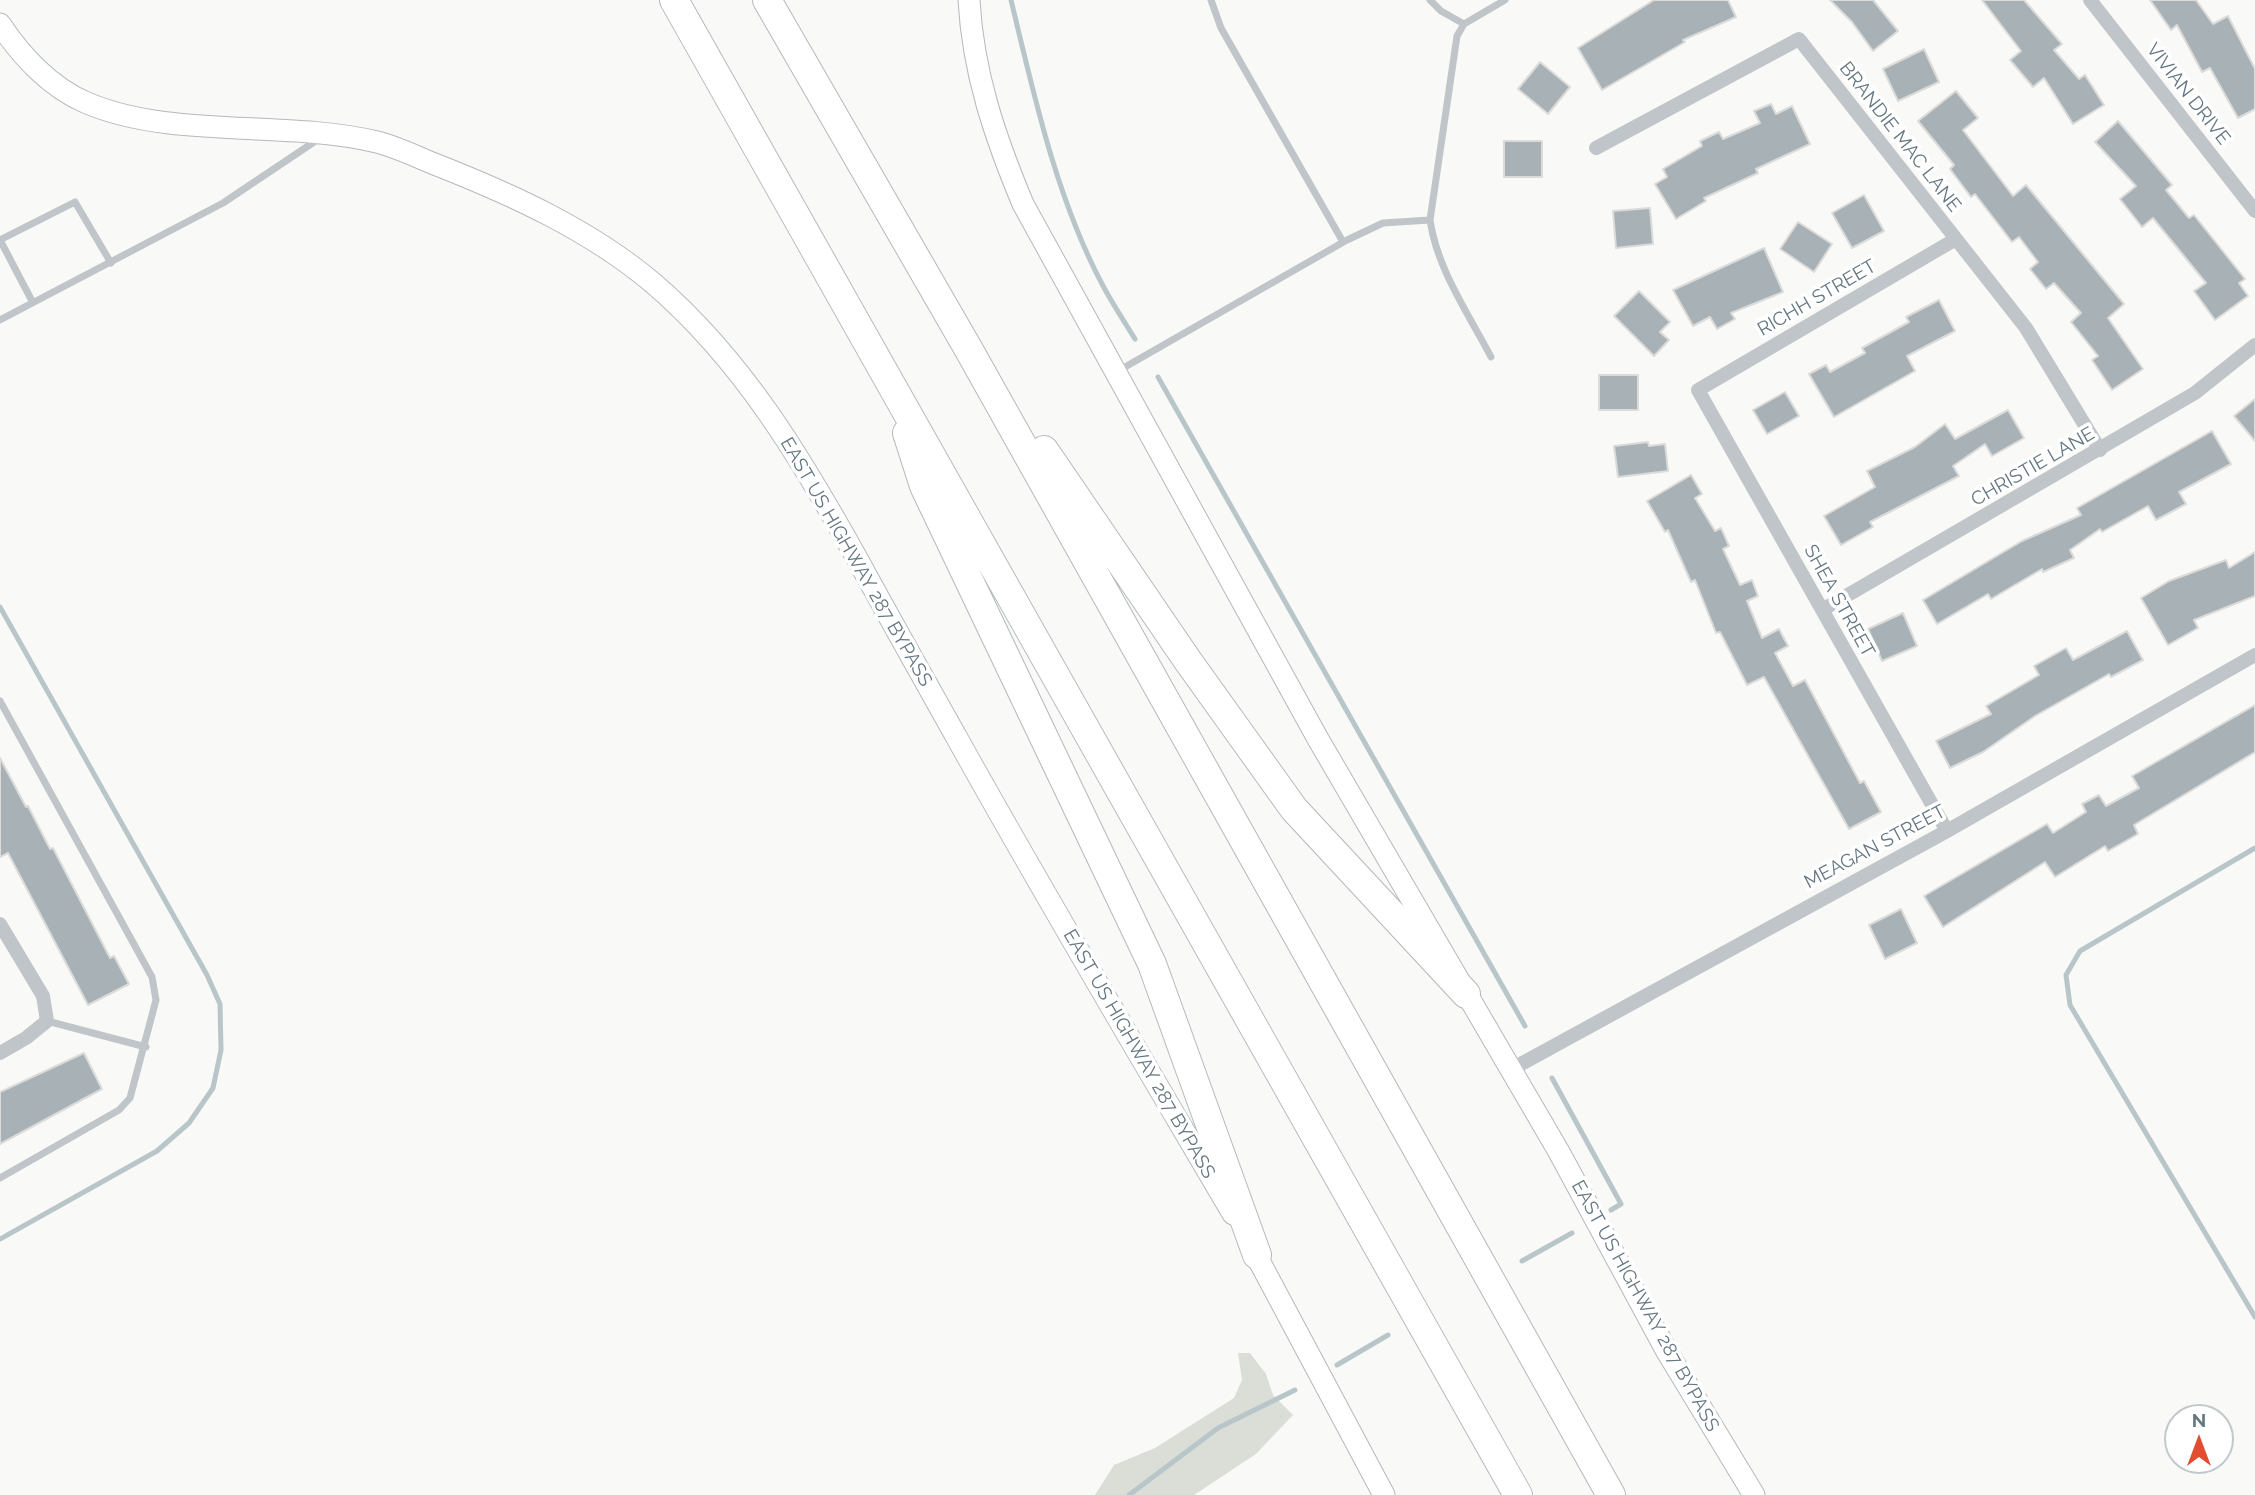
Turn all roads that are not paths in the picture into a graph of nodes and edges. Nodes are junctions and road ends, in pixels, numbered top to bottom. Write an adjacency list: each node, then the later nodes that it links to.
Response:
1 (674, 0): 25 (highway)
2 (767, 0): 12 (highway)
3 (969, 0): 23 (main road, EAST US HIGHWAY 287 BYPASS)
4 (1212, 0): 17 (lane)
5 (1430, 0): 9 (lane)
6 (1505, 0): 9 (lane)
7 (2090, 0): 13 (street, VIVIAN DRIVE)
8 (0, 24): 10 (main road, EAST US HIGHWAY 287 BYPASS)
9 (1464, 24): 14 (lane)
10 (327, 134): 18 (lane); 38 (main road, EAST US HIGHWAY 287 BYPASS)
11 (1596, 148): 15 (street, BRANDIE MAC LANE)
12 (867, 174): 32 (highway); 41 (highway)
13 (2255, 211)
14 (1430, 220): 17 (lane); 22 (lane)
15 (1956, 239): 24 (street, RICHH STREET); 26 (street, BRANDIE MAC LANE)
16 (0, 240): 18 (lane); 19 (lane)
17 (1343, 242): 23 (lane)
18 (111, 262): 19 (lane)
19 (32, 301): 20 (lane)
20 (0, 320)
21 (2255, 345): 26 (street, CHRISTIE LANE)
22 (1491, 357)
23 (1114, 373): 32 (main road, EAST US HIGHWAY 287 BYPASS)
24 (1698, 390): 27 (street, SHEA STREET)
25 (902, 403): 38 (highway); 40 (highway)
26 (2100, 450): 27 (street, CHRISTIE LANE)
27 (1822, 610): 30 (street, SHEA STREET)
28 (2255, 655): 30 (street, MEAGAN STREET)
29 (0, 701): 34 (lane)
30 (1947, 831): 36 (street, MEAGAN STREET)
31 (1, 927): 33 (street)
32 (1466, 994): 36 (main road, EAST US HIGHWAY 287 BYPASS)
33 (47, 1021): 34 (lane); 35 (street)
34 (146, 1047): 37 (lane)
35 (0, 1053)
36 (1510, 1070): 42 (main road, EAST US HIGHWAY 287 BYPASS)
37 (0, 1178)
38 (1257, 1255): 39 (main road, EAST US HIGHWAY 287 BYPASS)
39 (1384, 1495)
40 (1518, 1495)
41 (1611, 1495)
42 (1754, 1495)

